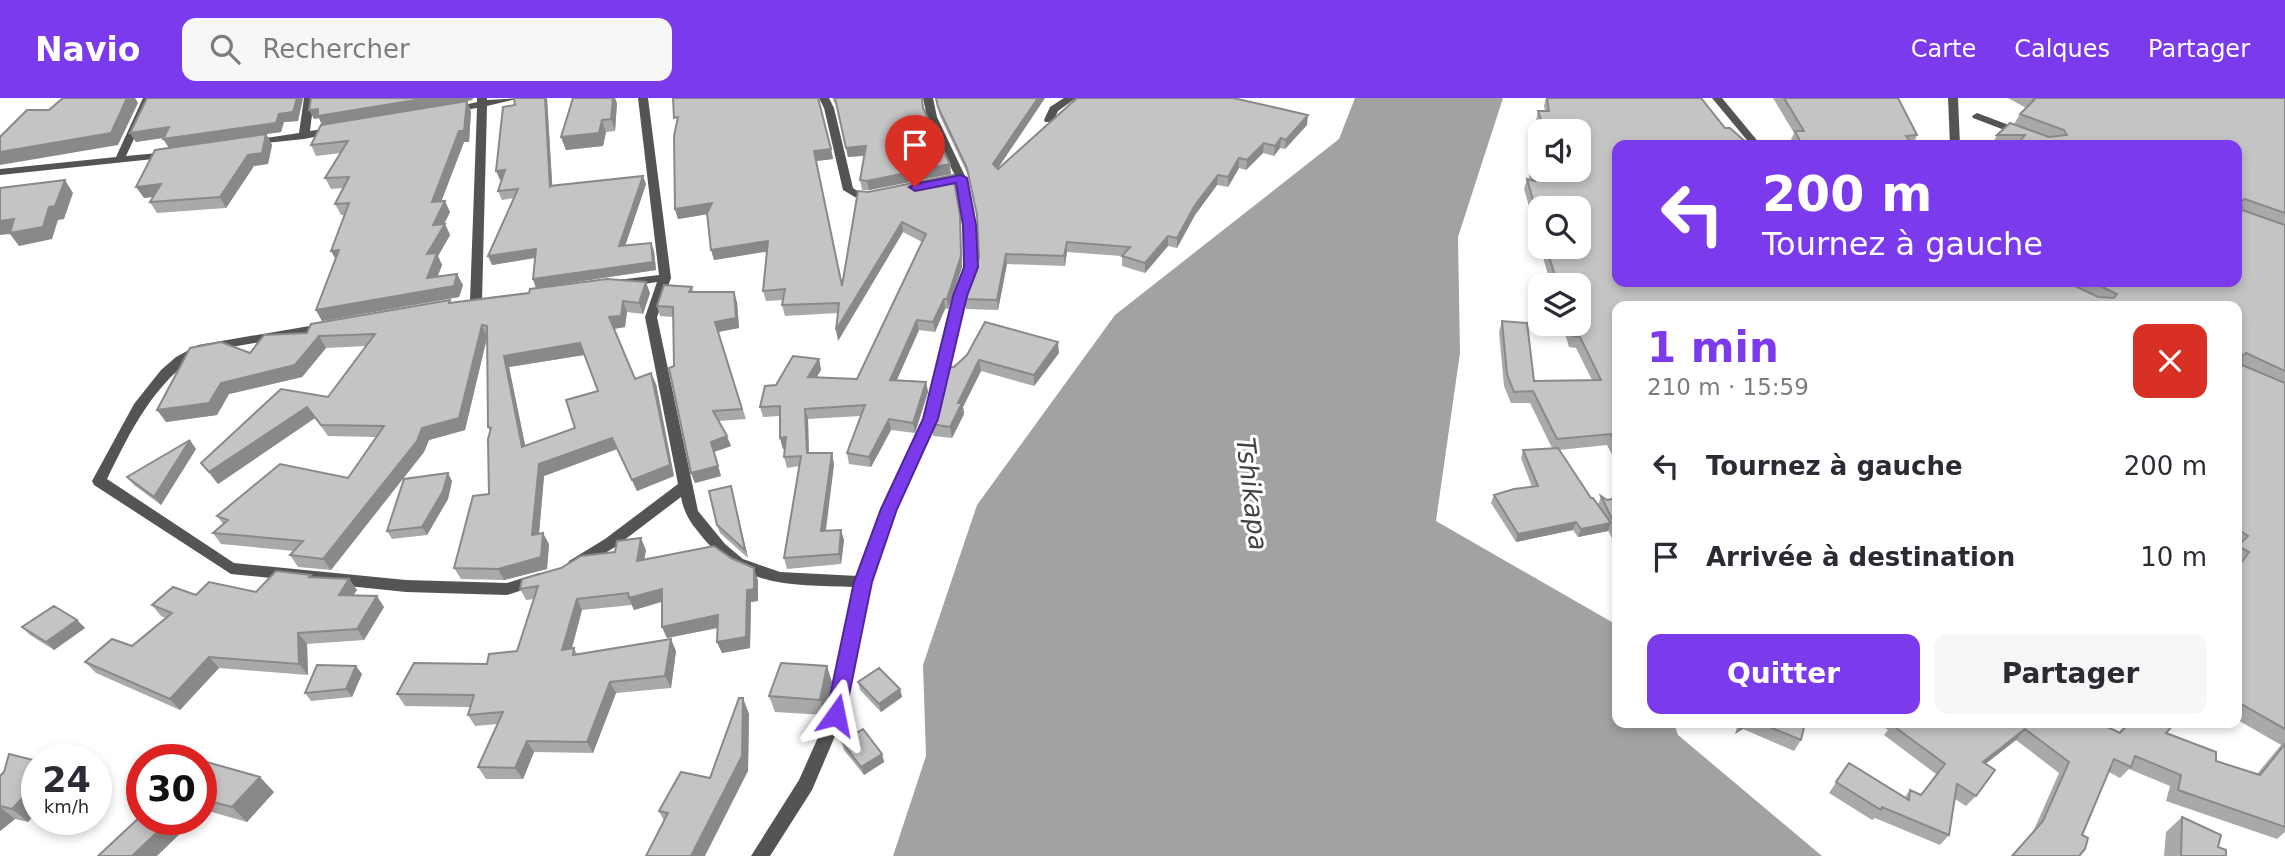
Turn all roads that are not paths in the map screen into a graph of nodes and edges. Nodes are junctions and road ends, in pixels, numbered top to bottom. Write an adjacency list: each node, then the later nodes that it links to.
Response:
1 (148, 98): 21 (street)
2 (309, 98): 15 (street)
3 (516, 98): 10 (street)
4 (643, 98): 24 (street)
5 (824, 98): 23 (street)
6 (928, 98): 31 (street)
7 (1071, 98): 13 (street)
8 (1717, 98): 16 (street)
9 (1954, 98): 17 (street)
10 (483, 101): 11 (street); 27 (street)
11 (443, 111)
12 (1977, 116): 18 (street)
13 (1049, 120)
14 (352, 127): 15 (street)
15 (304, 136): 19 (street)
16 (1752, 140)
17 (1955, 140)
18 (2040, 140)
19 (238, 145)
20 (185, 152): 21 (street)
21 (119, 161): 22 (street)
22 (0, 172)
23 (883, 194)
24 (665, 278): 25 (street); 30 (street)
25 (598, 286)
26 (490, 300): 27 (street)
27 (477, 302): 28 (street)
28 (463, 304)
29 (342, 324): 30 (street)
30 (684, 487): 31 (street)
31 (863, 582): 32 (street)
32 (760, 856)

